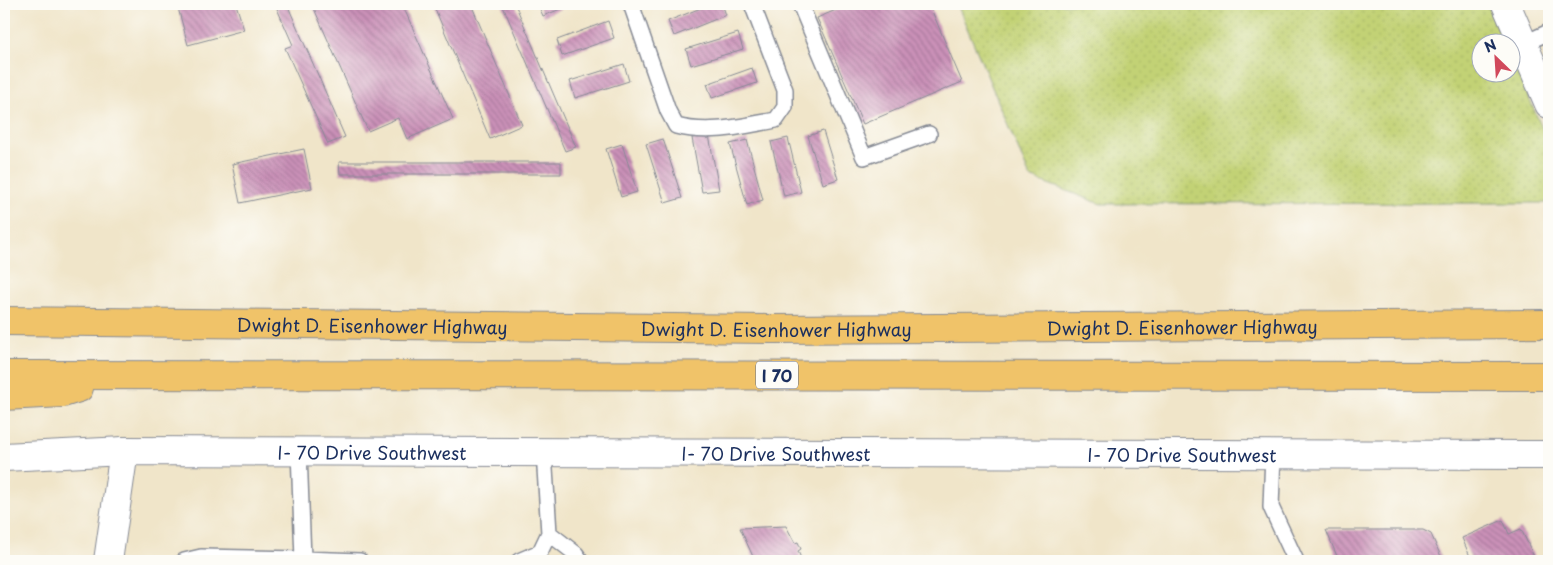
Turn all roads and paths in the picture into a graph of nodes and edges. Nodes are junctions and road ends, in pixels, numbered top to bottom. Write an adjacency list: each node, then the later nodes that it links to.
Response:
1 (631, 4): 2 (lane)
2 (752, 4)
3 (800, 4): 8 (lane)
4 (1506, 4): 6 (street)
5 (1549, 32): 6 (lane)
6 (1523, 44): 7 (street)
7 (1549, 104)
8 (928, 134)
9 (4, 321): 10 (highway, Dwight D. Eisenhower Highway)
10 (1549, 324)
11 (4, 375): 12 (highway, I 70)
12 (124, 375): 13 (highway, I 70); 14 (highway)
13 (1549, 376)
14 (4, 396)
15 (124, 451): 16 (street, I- 70 Drive Southwest); 20 (street, I- 70 Drive Southwest); 23 (street)
16 (299, 451): 17 (street, I- 70 Drive Southwest); 22 (lane)
17 (544, 452): 18 (street, I- 70 Drive Southwest); 21 (lane)
18 (1273, 454): 19 (street, I- 70 Drive Southwest); 28 (lane)
19 (1549, 455)
20 (4, 457)
21 (549, 533): 26 (lane); 27 (lane)
22 (303, 559): 24 (lane); 25 (lane)
23 (108, 561)
24 (184, 561)
25 (360, 561)
26 (519, 561)
27 (581, 561)
28 (1296, 561)

